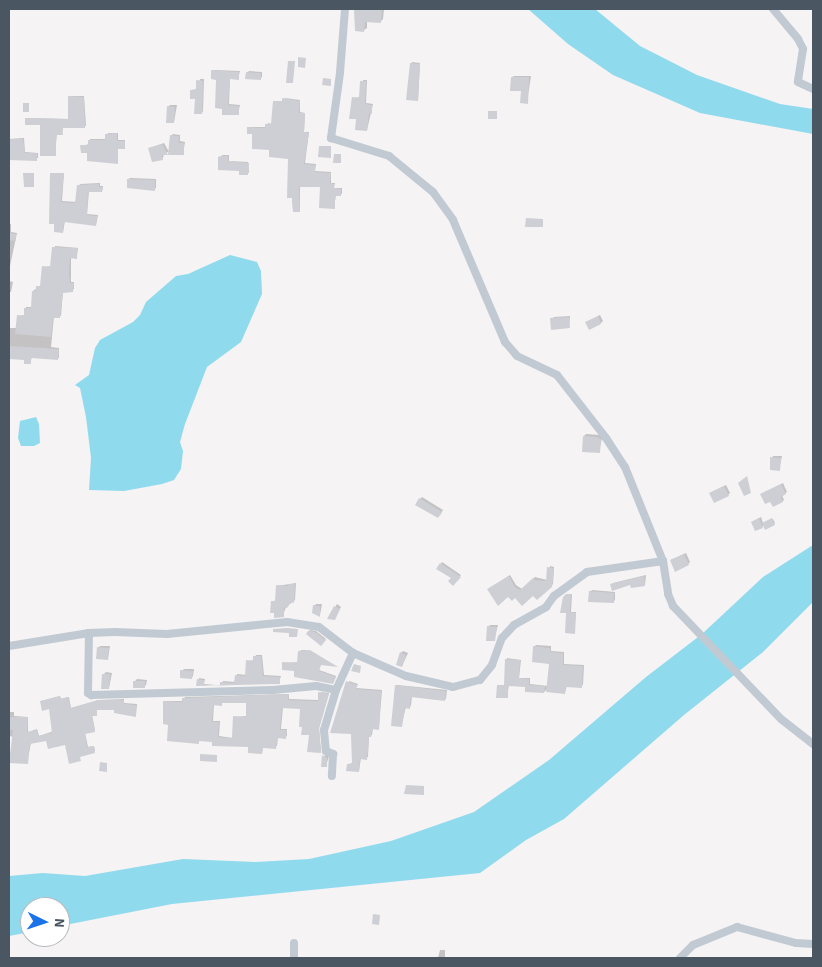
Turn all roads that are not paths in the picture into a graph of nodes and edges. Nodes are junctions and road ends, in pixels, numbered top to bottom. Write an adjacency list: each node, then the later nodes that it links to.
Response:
1 (344, 9): 4 (street)
2 (773, 9): 3 (street)
3 (813, 88)
4 (663, 561): 7 (street); 9 (street)
5 (89, 634): 6 (street); 7 (street); 8 (street)
6 (9, 646)
7 (353, 653): 8 (street)
8 (336, 690): 10 (street)
9 (813, 744)
10 (332, 776)
11 (294, 942): 13 (street)
12 (813, 944): 14 (street)
13 (294, 958)
14 (680, 958)

